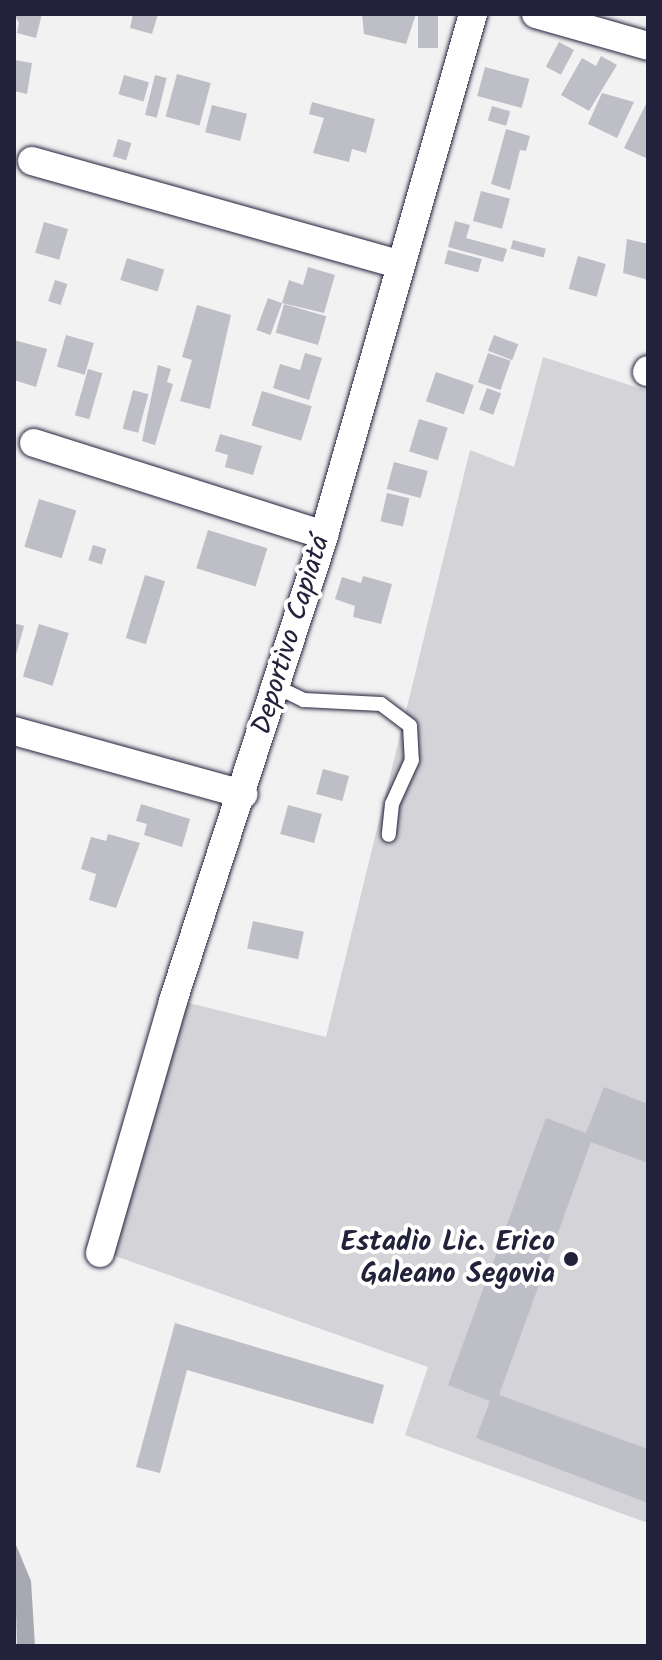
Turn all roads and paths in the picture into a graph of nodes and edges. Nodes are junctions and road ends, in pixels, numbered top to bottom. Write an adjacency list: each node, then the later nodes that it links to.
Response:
1 (473, 14): 5 (street, Deportivo Capiatá)
2 (536, 14): 3 (street)
3 (648, 46)
4 (32, 161): 5 (street)
5 (401, 265): 7 (street, Deportivo Capiatá)
6 (34, 443): 7 (street)
7 (324, 535): 8 (street, Deportivo Capiatá)
8 (277, 687): 10 (street, Deportivo Capiatá); 11 (lane)
9 (14, 731): 10 (street)
10 (243, 794): 12 (street, Deportivo Capiatá)
11 (389, 835)
12 (100, 1253)

